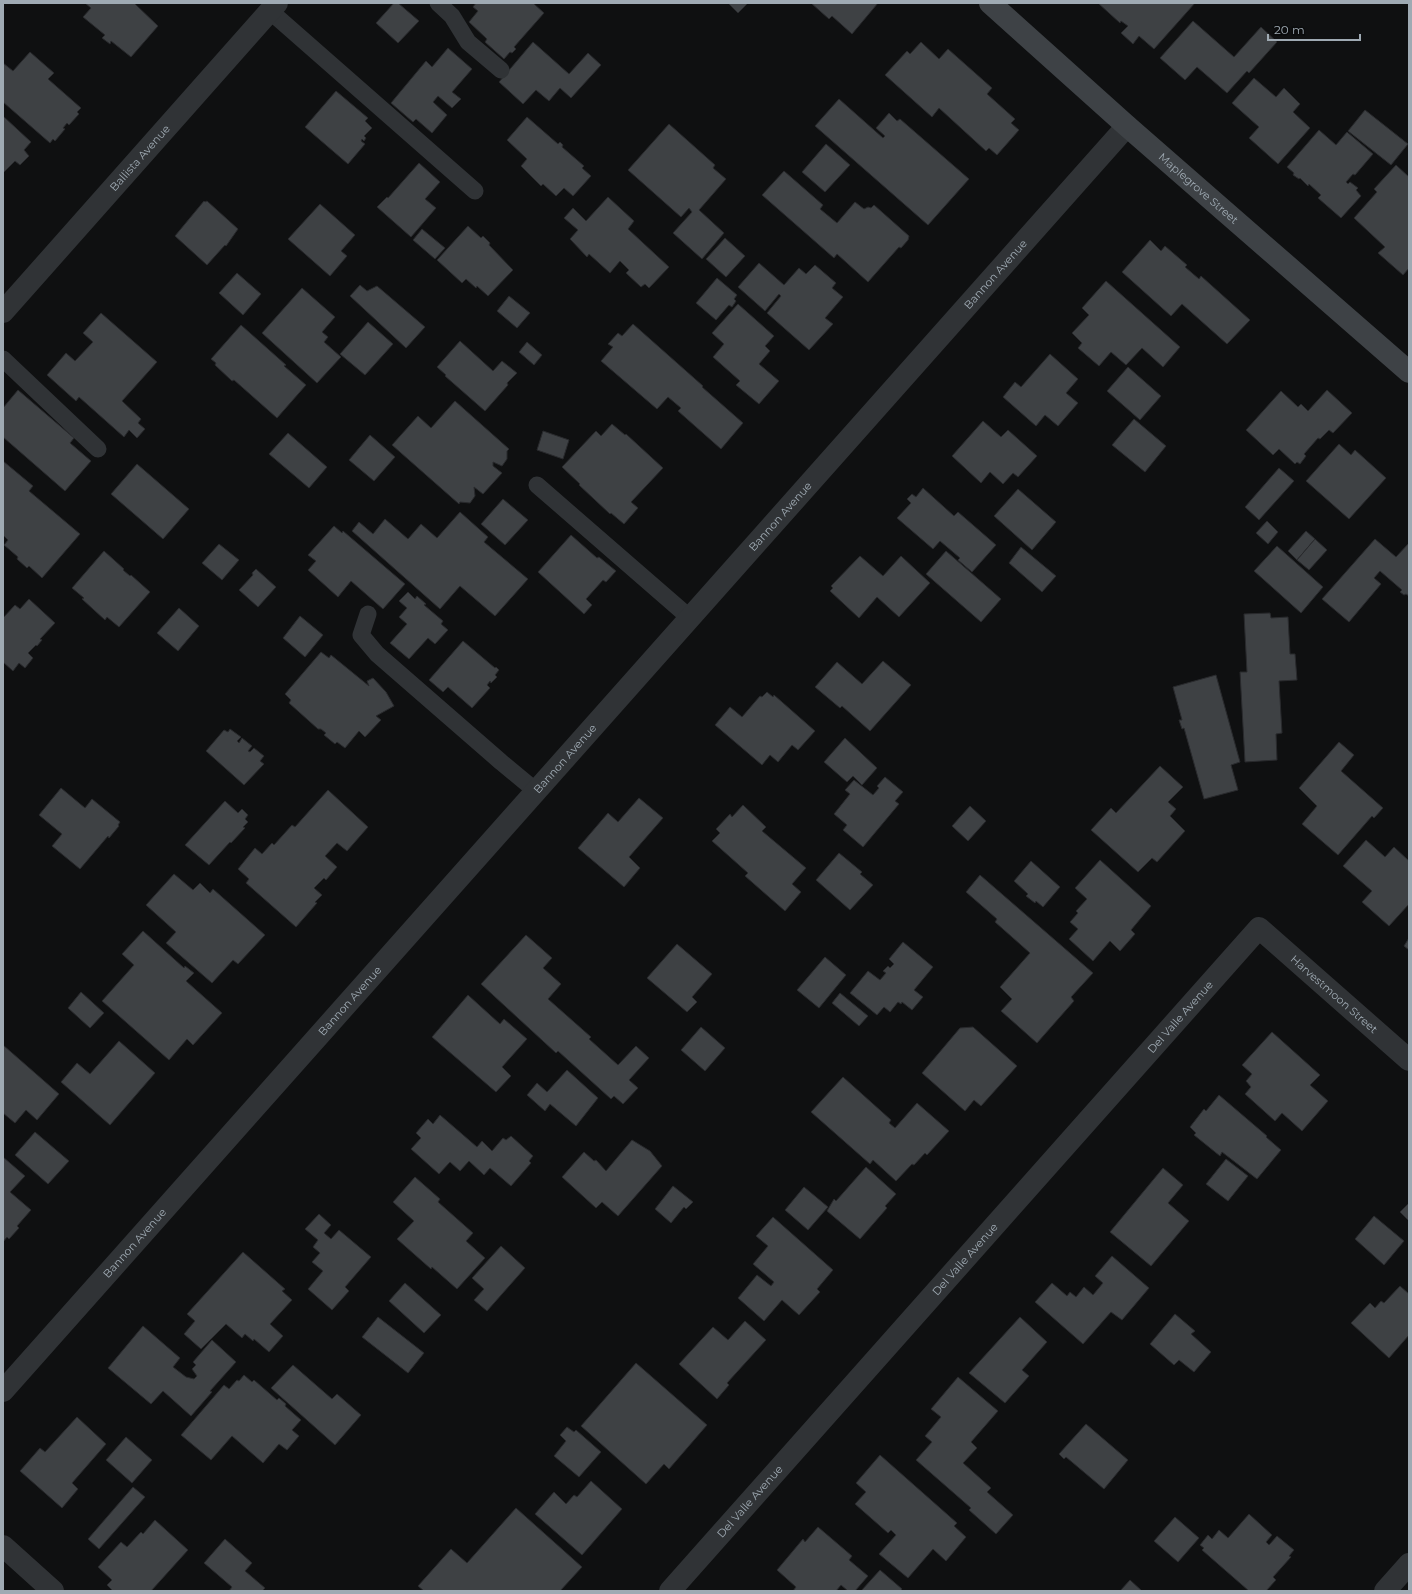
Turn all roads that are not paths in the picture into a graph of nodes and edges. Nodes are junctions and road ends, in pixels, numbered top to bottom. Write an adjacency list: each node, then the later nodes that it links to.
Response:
1 (438, 3): 4 (lane)
2 (990, 3): 5 (street, Maplegrove Street)
3 (273, 7): 6 (lane); 7 (street, Ballista Avenue)
4 (501, 70)
5 (1127, 126): 9 (street, Maplegrove Street); 13 (street, Bannon Avenue)
6 (475, 191)
7 (3, 312)
8 (3, 359): 10 (lane)
9 (1409, 372)
10 (98, 449)
11 (537, 485): 13 (lane)
12 (368, 614): 14 (lane)
13 (690, 618): 14 (street, Bannon Avenue)
14 (536, 791): 17 (street, Bannon Avenue)
15 (1259, 928): 16 (street, Harvestmoon Street); 21 (street, Del Valle Avenue)
16 (1409, 1060)
17 (3, 1391)
18 (3, 1546): 20 (street)
19 (1409, 1564): 22 (street)
20 (53, 1591)
21 (670, 1591)
22 (1385, 1591)

